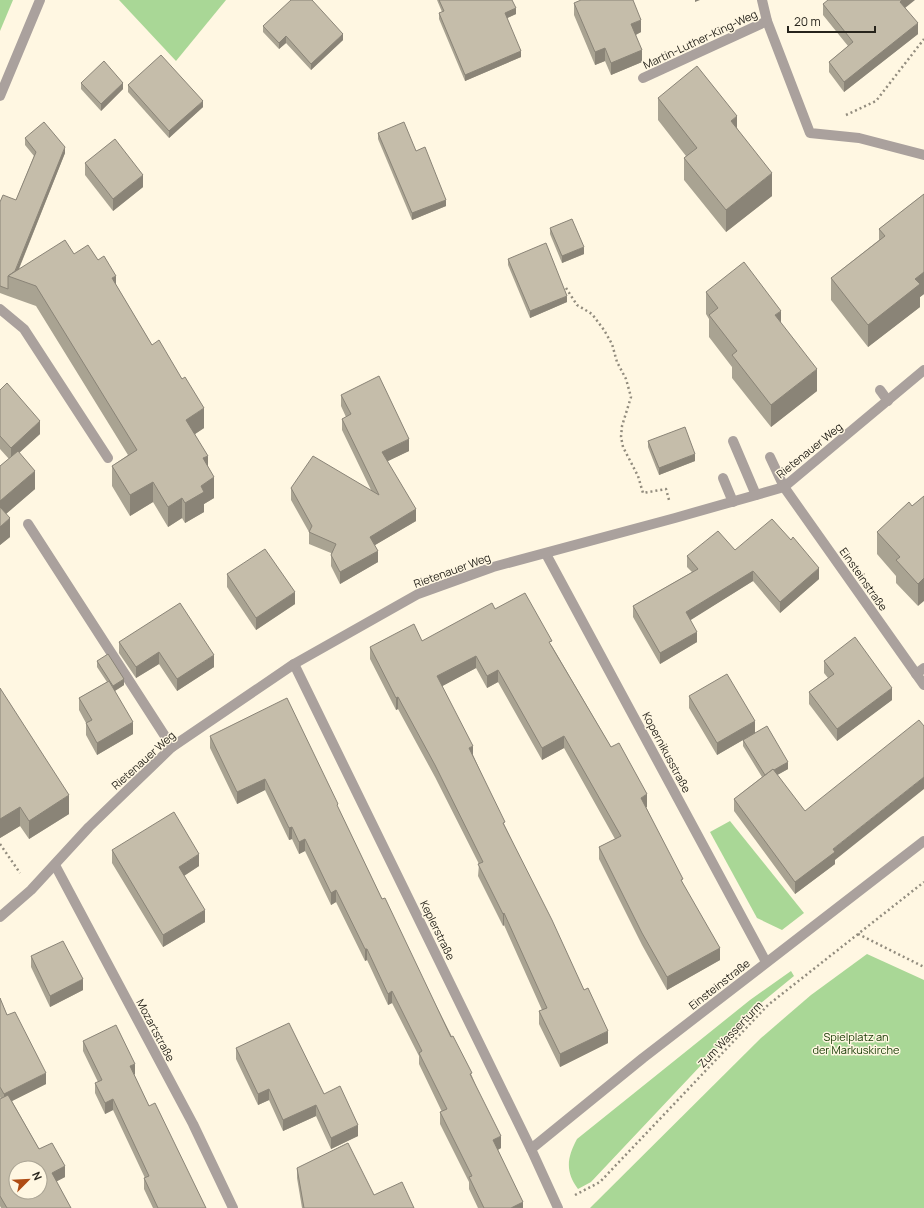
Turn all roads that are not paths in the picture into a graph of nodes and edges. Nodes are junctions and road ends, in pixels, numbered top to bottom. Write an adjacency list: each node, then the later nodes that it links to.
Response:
1 (40, 0): 5 (street)
2 (762, 0): 3 (street, Martin-Luther-King-Weg)
3 (767, 21): 4 (street, Martin-Luther-King-Weg); 6 (street, Martin-Luther-King-Weg)
4 (643, 78)
5 (0, 96)
6 (924, 155)
7 (0, 309): 13 (street)
8 (924, 370): 10 (street, Rietenauer Weg)
9 (880, 390): 10 (street)
10 (888, 401): 15 (street, Rietenauer Weg)
11 (733, 441): 16 (street)
12 (770, 457): 15 (street, Einsteinstraße)
13 (108, 458)
14 (723, 478): 17 (street)
15 (784, 487): 16 (street, Rietenauer Weg); 21 (street, Einsteinstraße)
16 (756, 495): 17 (street, Rietenauer Weg)
17 (733, 502): 19 (street, Rietenauer Weg)
18 (28, 524): 23 (street)
19 (546, 554): 20 (street, Rietenauer Weg); 27 (street, Kopernikusstraße)
20 (294, 664): 23 (street, Rietenauer Weg); 28 (street, Keplerstraße)
21 (920, 671): 22 (street, Einsteinstraße)
22 (924, 685)
23 (172, 747): 25 (street, Rietenauer Weg)
24 (924, 841): 27 (street, Einsteinstraße)
25 (55, 865): 26 (street, Rietenauer Weg); 30 (street, Mozartstraße)
26 (0, 917)
27 (766, 962): 28 (street, Einsteinstraße)
28 (532, 1149): 29 (street, Keplerstraße)
29 (557, 1206)
30 (233, 1208)

